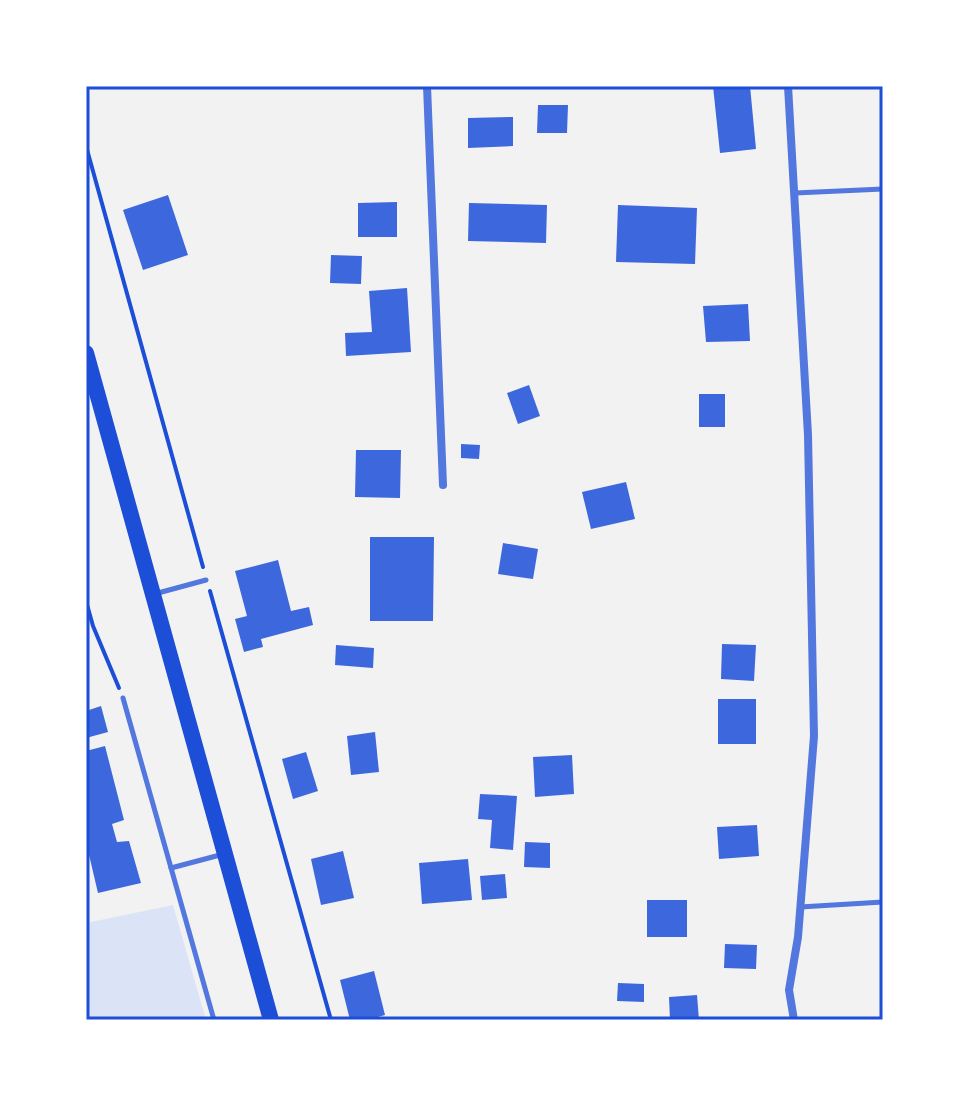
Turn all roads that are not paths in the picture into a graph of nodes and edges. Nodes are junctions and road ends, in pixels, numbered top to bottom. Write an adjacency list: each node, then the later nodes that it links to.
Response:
1 (427, 86): 6 (street)
2 (788, 86): 4 (street)
3 (883, 189): 4 (lane)
4 (794, 193): 13 (street)
5 (86, 355): 8 (main road)
6 (443, 485)
7 (206, 580): 8 (lane)
8 (153, 595): 10 (main road)
9 (123, 698): 11 (lane)
10 (224, 853): 11 (lane); 15 (main road)
11 (171, 868): 14 (lane)
12 (883, 902): 13 (lane)
13 (800, 907): 16 (street)
14 (214, 1020)
15 (271, 1020)
16 (794, 1020)

